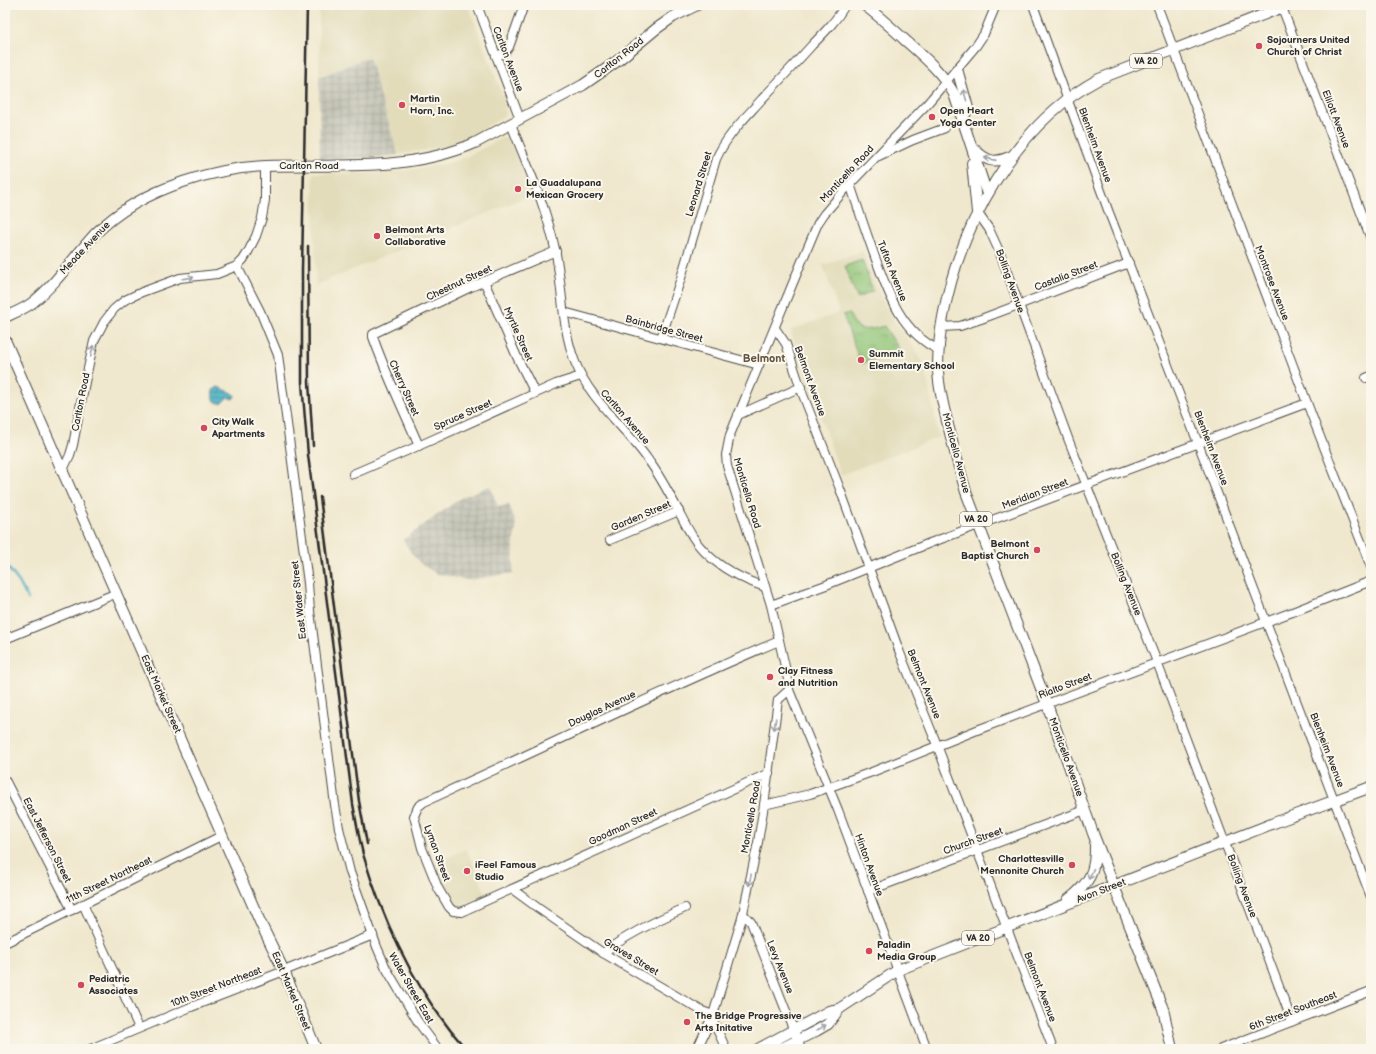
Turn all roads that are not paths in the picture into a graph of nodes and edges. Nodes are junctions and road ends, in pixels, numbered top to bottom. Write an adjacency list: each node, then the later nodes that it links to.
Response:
1 (477, 5): 11 (street, Carlton Avenue)
2 (524, 5): 11 (street)
3 (697, 5): 15 (main road, Carlton Road)
4 (845, 5): 37 (street, Leonard Street)
5 (864, 5): 13 (main road)
6 (996, 5): 12 (street, Monticello Road)
7 (1033, 5): 14 (street, Blenheim Avenue)
8 (1157, 5): 10 (street, Montrose Avenue)
9 (1284, 6): 10 (main road, Monticello Avenue / VA 20); 26 (street, Elliott Avenue)
10 (1174, 50): 14 (main road, Monticello Avenue / VA 20); 44 (street, Montrose Avenue)
11 (496, 56): 15 (street, Carlton Avenue)
12 (957, 69): 13 (street, Monticello Road); 16 (main road, one-way to 12)
13 (947, 82): 16 (main road); 21 (street, Monticello Road)
14 (1067, 99): 20 (main road, Monticello Avenue / VA 20); 28 (street, Blenheim Avenue)
15 (520, 119): 17 (main road, Carlton Road)
16 (963, 119): 19 (main road)
17 (511, 124): 22 (main road, Carlton Road); 27 (street, Carlton Avenue)
18 (945, 128): 21 (street)
19 (970, 145): 20 (main road, one-way to 19); 24 (main road); 25 (main road)
20 (1014, 155): 24 (main road, Monticello Avenue / VA 20)
21 (875, 158): 23 (street, Monticello Road)
22 (265, 166): 29 (street, Carlton Road); 33 (main road, Meade Avenue)
23 (850, 184): 35 (street, Monticello Road); 39 (street, Tufton Avenue)
24 (987, 194): 25 (main road, Monticello Avenue / VA 20)
25 (977, 212): 31 (street, Bolling Avenue); 34 (main road, Monticello Avenue / VA 20)
26 (1371, 239)
27 (556, 251): 30 (street, Chestnut Street); 32 (street, Carlton Avenue)
28 (1129, 263): 31 (street, Castalia Street); 46 (street, Blenheim Avenue)
29 (237, 266): 48 (street, Carlton Road, one-way to 29); 90 (street, East Water Street)
30 (484, 281): 36 (street, Chestnut Street); 43 (street, Myrtle Street)
31 (1018, 305): 34 (street, Castalia Street); 50 (street, Bolling Avenue)
32 (564, 312): 37 (street, Bainbridge Street); 41 (street, Carlton Avenue)
33 (5, 317)
34 (941, 327): 39 (main road, Monticello Avenue / VA 20)
35 (775, 328): 40 (street, Monticello Road); 42 (street, Belmont Avenue)
36 (372, 337): 47 (street, Cherry Street)
37 (661, 338): 40 (street, Bainbridge Street)
38 (5, 340): 48 (main road, East Market Street)
39 (939, 350): 52 (main road, Monticello Avenue / VA 20)
40 (759, 365): 45 (street, Monticello Road)
41 (581, 376): 43 (street, Spruce Street); 51 (street, Carlton Avenue)
42 (801, 387): 45 (street); 55 (street, Belmont Avenue)
43 (535, 394): 47 (street, Spruce Street)
44 (1307, 403): 46 (street, Meridian Street); 54 (street, Montrose Avenue)
45 (738, 415): 57 (street, Monticello Road)
46 (1198, 443): 50 (street, Meridian Street); 60 (street, Blenheim Avenue)
47 (419, 446): 49 (street, Spruce Street)
48 (63, 470): 58 (main road, East Market Street)
49 (353, 474)
50 (1087, 485): 52 (street, Meridian Street); 63 (street, Bolling Avenue)
51 (679, 511): 53 (street, Garden Street); 57 (street, Carlton Avenue)
52 (979, 526): 55 (street, Meridian Street); 65 (main road, Monticello Avenue / VA 20)
53 (610, 540)
54 (1371, 567)
55 (869, 568): 59 (street, Meridian Street); 66 (street, Belmont Avenue)
56 (1371, 581): 60 (street, Rialto Street)
57 (765, 587): 59 (street, Monticello Road)
58 (117, 593): 61 (street); 75 (main road, East Market Street)
59 (771, 605): 62 (street, Monticello Road)
60 (1267, 622): 63 (street, Rialto Street); 72 (street, Blenheim Avenue)
61 (5, 640)
62 (779, 641): 64 (street, Monticello Road); 71 (street, Douglas Avenue)
63 (1157, 662): 65 (street, Rialto Street); 77 (street, Bolling Avenue)
64 (789, 690): 67 (street, Monticello Road, one-way to 67); 69 (street, Hinton Avenue)
65 (1047, 704): 66 (street, Rialto Street); 74 (main road, Monticello Avenue / VA 20)
66 (937, 746): 69 (street, Rialto Street); 78 (street, Belmont Avenue)
67 (769, 772): 73 (street, Monticello Road); 80 (street, Goodman Street)
68 (5, 780): 87 (street, East Jefferson Street)
69 (829, 787): 73 (street, Rialto Street); 81 (street, Hinton Avenue)
70 (1371, 787): 72 (main road, Avon Street)
71 (434, 797): 83 (street, Lyman Street)
72 (1335, 800): 77 (main road, Avon Street); 82 (street, Blenheim Avenue)
73 (764, 805): 88 (street, Monticello Road, one-way to 88)
74 (1085, 810): 76 (main road, Monticello Avenue / VA 20); 78 (street, Church Street)
75 (223, 835): 84 (street, 11th Street Northeast); 94 (main road, East Market Street)
76 (1094, 836): 79 (main road, Monticello Avenue / VA 20); 85 (main road, VA 20, one-way to 85)
77 (1225, 842): 79 (main road, Avon Street); 97 (street, Bolling Avenue)
78 (977, 851): 81 (street, Church Street); 89 (street, Belmont Avenue)
79 (1115, 886): 85 (main road, Avon Street / VA 20); 110 (main road, Monticello Avenue)
80 (512, 889): 83 (street, Goodman Street); 92 (street, Graves Street)
81 (868, 891): 93 (street, Hinton Avenue)
82 (1371, 897)
83 (486, 900)
84 (82, 904): 87 (street, 11th Street Northeast); 98 (street)
85 (1059, 907): 89 (main road, Avon Street / VA 20)
86 (685, 908): 92 (street)
87 (72, 910): 91 (street, 11th Street Northeast)
88 (743, 914): 96 (street, Monticello Road); 99 (street, Levy Avenue)
89 (1007, 927): 93 (main road, Avon Street / VA 20); 109 (street, Belmont Avenue)
90 (372, 935): 94 (street, 10th Street Northeast); 103 (street, Water Street East)
91 (5, 943)
92 (603, 954): 96 (street, Graves Street)
93 (898, 970): 99 (main road, Avon Street / VA 20); 108 (street, Hinton Avenue)
94 (284, 971): 98 (street, 10th Street Northeast); 102 (main road, East Market Street)
95 (1371, 991): 97 (street, 6th Street Southeast)
96 (713, 1015): 104 (street, Monticello Road); 105 (street)
97 (1291, 1022): 111 (street, 6th Street Southeast)
98 (139, 1028): 100 (street, 10th Street Northeast)
99 (798, 1040): 106 (main road, Avon Street / VA 20); 107 (main road, Avon Street / VA 20)
100 (112, 1045): 101 (street, 10th Street Northeast)
101 (90, 1049)
102 (316, 1049)
103 (438, 1049)
104 (698, 1049)
105 (726, 1049)
106 (758, 1049)
107 (780, 1049)
108 (927, 1049)
109 (1053, 1049)
110 (1172, 1049)
111 (1221, 1049)

